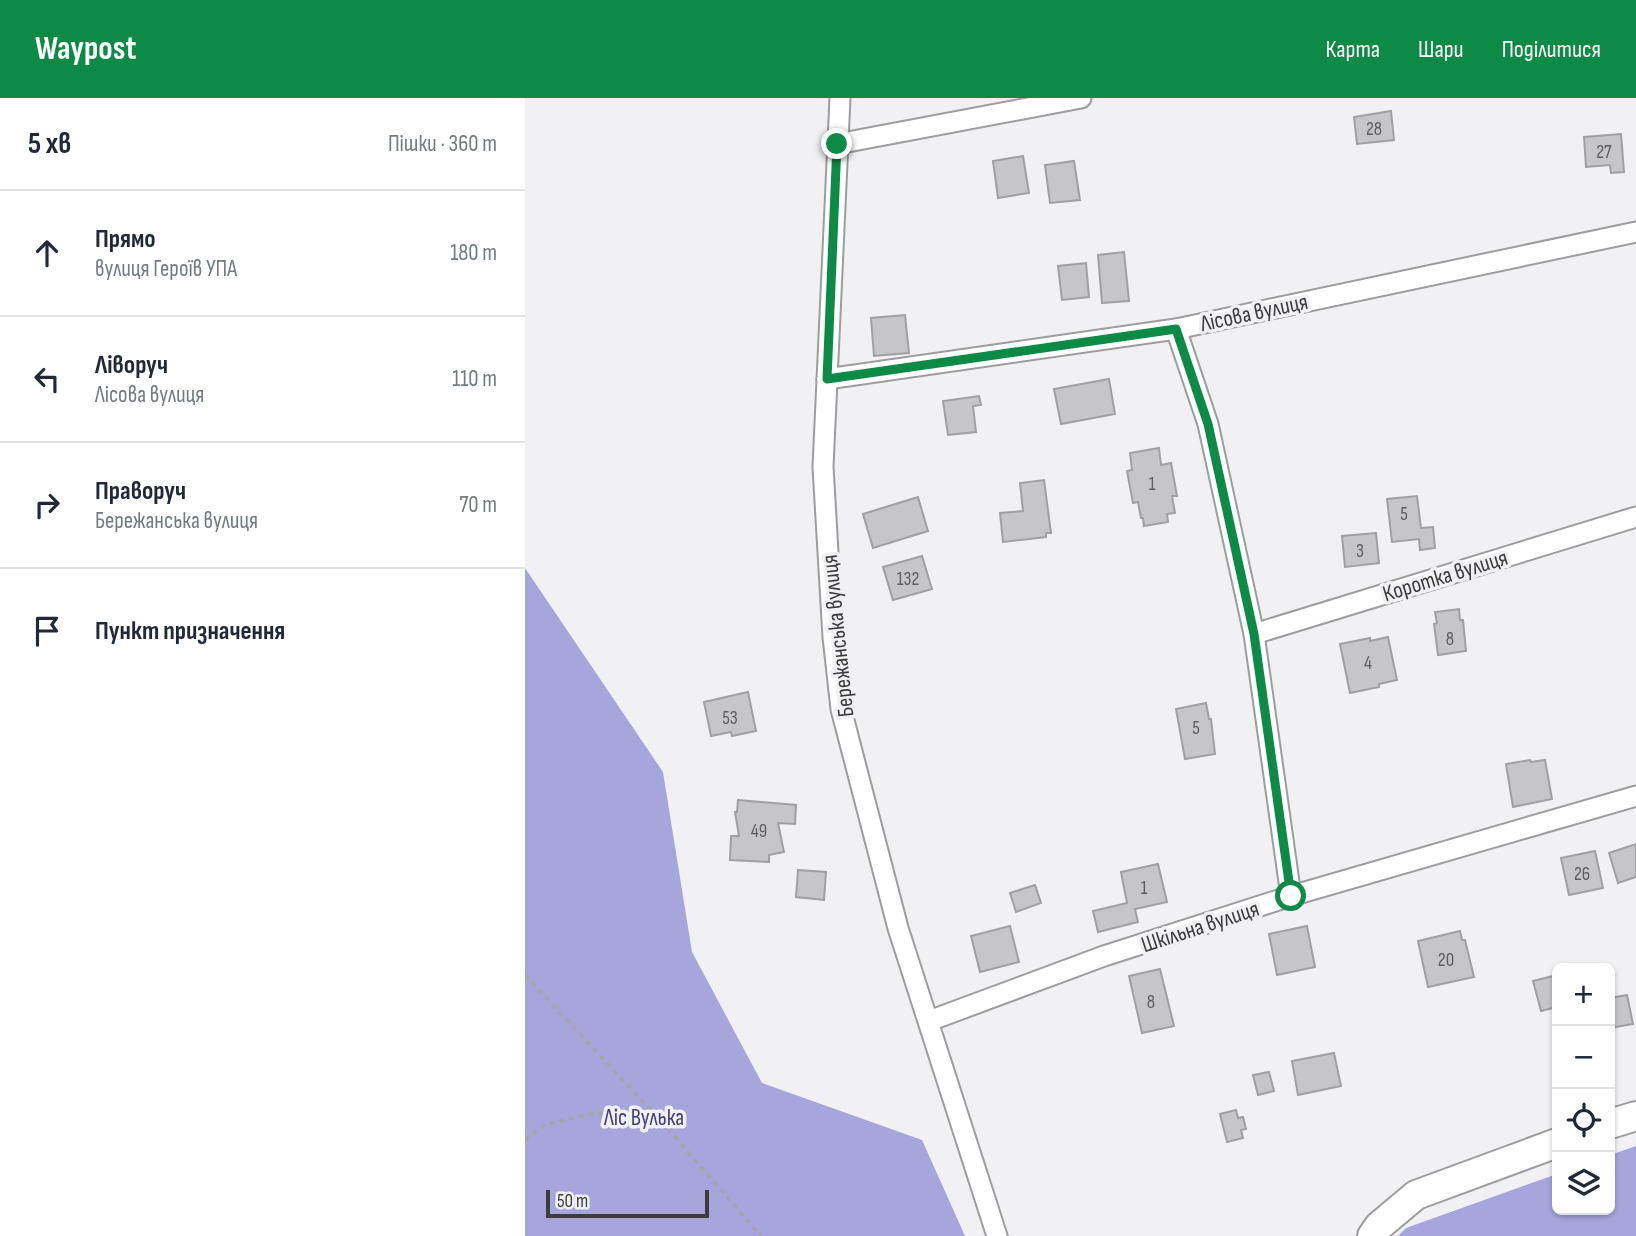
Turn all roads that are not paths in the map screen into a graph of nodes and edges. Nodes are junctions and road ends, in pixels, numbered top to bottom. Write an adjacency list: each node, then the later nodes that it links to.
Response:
1 (840, 98): 3 (street, Бережанська вулиця)
2 (1081, 98): 3 (street)
3 (837, 144): 6 (street, Бережанська вулиця)
4 (1636, 232): 5 (street, Лісова вулиця)
5 (1176, 329): 6 (street, Лісова вулиця); 8 (street)
6 (827, 379): 11 (street, Бережанська вулиця)
7 (1636, 517): 8 (street, Коротка вулиця)
8 (1254, 634): 10 (street)
9 (1636, 796): 10 (street, Шкільна вулиця)
10 (1291, 896): 11 (street, Шкільна вулиця)
11 (929, 1021): 15 (street, Бережанська вулиця)
12 (1636, 1116): 13 (street)
13 (1615, 1122)
14 (1552, 1145): 16 (street)
15 (997, 1236)
16 (1373, 1236)

